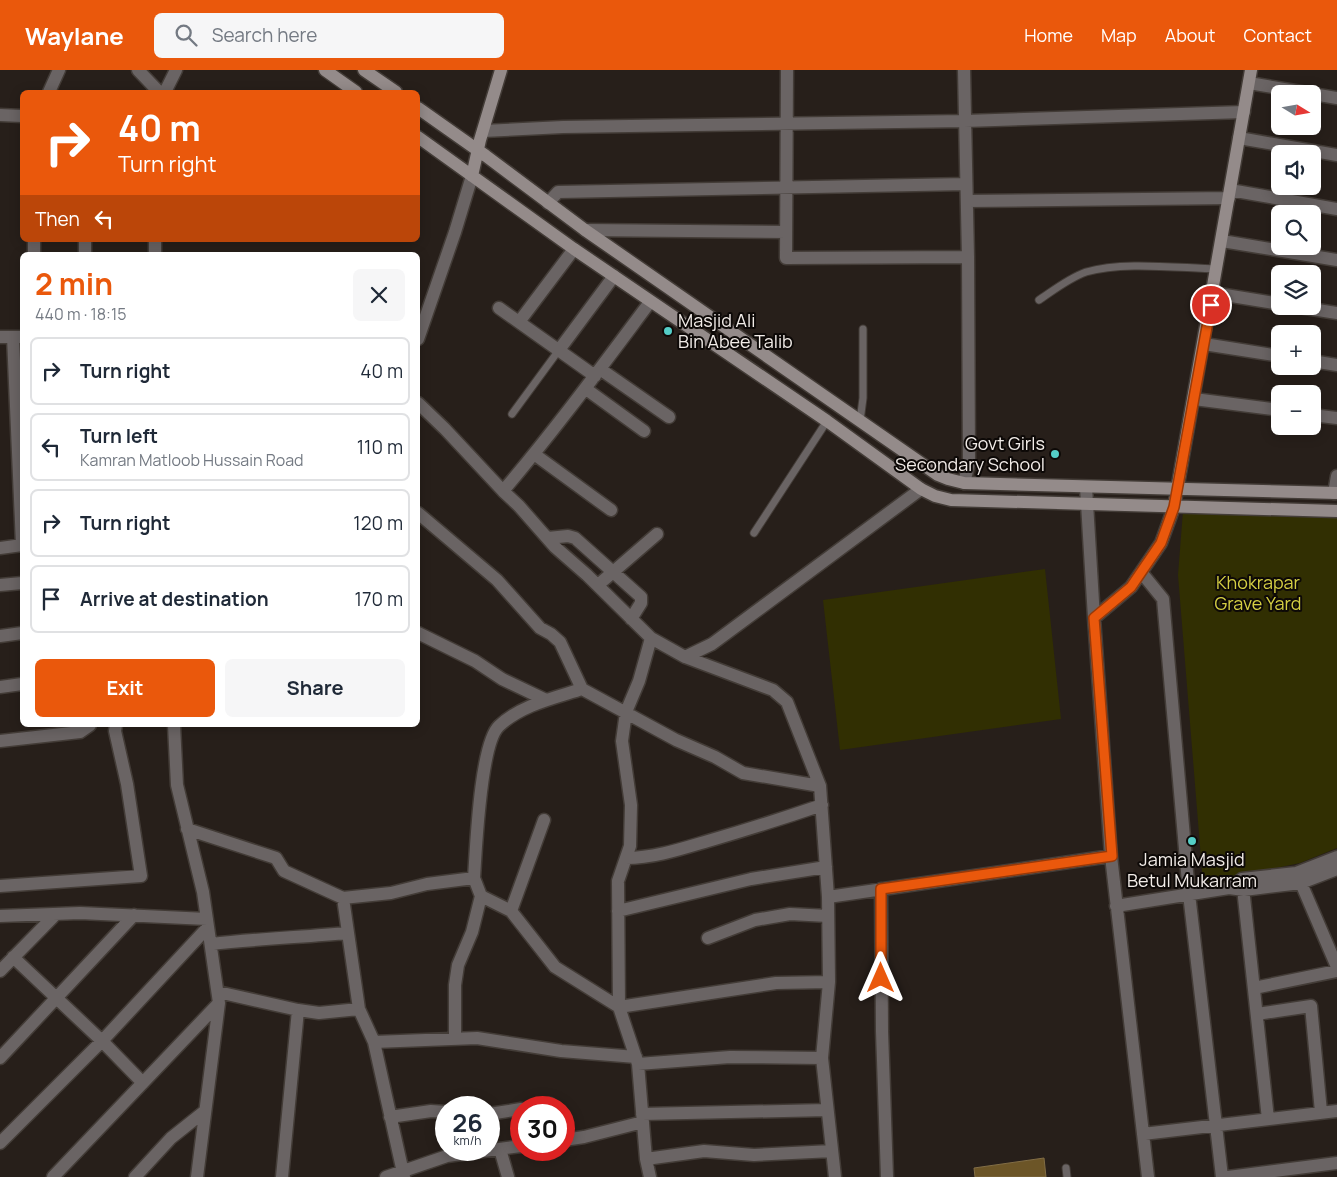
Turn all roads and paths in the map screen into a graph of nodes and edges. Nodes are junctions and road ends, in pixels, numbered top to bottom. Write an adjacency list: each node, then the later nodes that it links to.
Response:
1 (59, 70): 11 (street)
2 (138, 70): 12 (street)
3 (176, 70): 13 (street)
4 (325, 70): 14 (main road)
5 (364, 70): 15 (main road)
6 (500, 70): 23 (main road)
7 (787, 70): 22 (street)
8 (964, 70): 21 (street)
9 (1251, 70): 10 (main road)
10 (1248, 83): 16 (street); 18 (main road)
11 (49, 90)
12 (157, 90)
13 (166, 90)
14 (353, 90)
15 (393, 90)
16 (1337, 98)
17 (420, 109): 26 (main road)
18 (1244, 112): 21 (street); 25 (main road)
19 (0, 115): 20 (street)
20 (20, 116)
21 (965, 121): 22 (street); 29 (street)
22 (787, 124): 23 (street); 30 (street)
23 (483, 131): 26 (main road)
24 (420, 138): 28 (main road)
25 (1239, 138): 27 (street); 31 (main road)
26 (477, 151): 28 (main road); 33 (main road)
27 (1337, 154)
28 (472, 176): 38 (main road); 52 (street)
29 (966, 184): 30 (street); 32 (street)
30 (786, 187): 33 (street); 36 (street)
31 (1230, 194): 32 (street); 34 (street); 37 (main road)
32 (967, 201): 39 (street)
33 (548, 203): 35 (main road)
34 (1337, 209)
35 (585, 230): 36 (street); 61 (main road)
36 (786, 232): 39 (street)
37 (1222, 241): 40 (street); 41 (main road)
38 (574, 249): 42 (main road); 50 (street)
39 (968, 257): 77 (street)
40 (1337, 260)
41 (1217, 269): 43 (main road); 44 (lane)
42 (614, 276): 45 (main road); 56 (street)
43 (1213, 293): 46 (street); 55 (main road)
44 (1039, 300)
45 (650, 302): 60 (street); 63 (main road)
46 (1271, 303)
47 (499, 308): 50 (street)
48 (1321, 310): 49 (street)
49 (1337, 313)
50 (519, 322): 56 (street)
51 (863, 329): 72 (lane)
52 (420, 333)
53 (0, 337): 54 (street)
54 (18, 337): 74 (street)
55 (1204, 344): 57 (street); 64 (main road)
56 (559, 350): 60 (street); 67 (lane)
57 (1271, 355)
58 (1321, 362): 59 (street)
59 (1337, 365)
60 (598, 373): 62 (street); 69 (street)
61 (792, 373): 63 (main road); 72 (main road)
62 (586, 389): 73 (street); 75 (street)
63 (781, 390): 71 (main road)
64 (1194, 399): 66 (street); 80 (main road)
65 (420, 406): 81 (street)
66 (1271, 409)
67 (512, 414)
68 (1321, 416): 70 (street)
69 (669, 417)
70 (1337, 418)
71 (827, 421): 79 (main road); 88 (lane)
72 (860, 422): 77 (main road)
73 (644, 431)
74 (20, 441)
75 (534, 454): 81 (street); 85 (street)
76 (1337, 476): 82 (street)
77 (964, 483): 78 (main road)
78 (1086, 486): 80 (main road); 83 (street)
79 (922, 489): 83 (main road); 104 (street)
80 (1177, 489): 82 (main road); 84 (main road)
81 (503, 491): 90 (street)
82 (1335, 493)
83 (1087, 505): 84 (main road); 99 (street)
84 (1174, 507): 86 (main road); 94 (street)
85 (611, 510)
86 (1337, 511)
87 (420, 515): 107 (street)
88 (754, 533)
89 (657, 534): 93 (street)
90 (548, 538): 93 (street); 97 (street)
91 (20, 545): 92 (street)
92 (0, 548)
93 (613, 572): 97 (street); 98 (street)
94 (1141, 572): 99 (street); 128 (street)
95 (20, 583): 96 (street)
96 (0, 585)
97 (598, 585): 98 (street)
98 (632, 618): 103 (street)
99 (1094, 618): 118 (street)
100 (20, 633): 102 (street)
101 (420, 634): 108 (street)
102 (0, 636)
103 (651, 638): 104 (street); 109 (street)
104 (685, 657): 114 (street)
105 (20, 684): 106 (street)
106 (0, 687)
107 (582, 689): 108 (street); 109 (street)
108 (546, 700): 123 (street)
109 (626, 712): 114 (street); 120 (street)
110 (87, 727): 113 (street)
111 (116, 727): 126 (street)
112 (174, 727): 117 (street)
113 (0, 741)
114 (820, 786): 115 (street)
115 (822, 805): 120 (street); 121 (street)
116 (544, 820): 133 (street)
117 (188, 829): 131 (street); 139 (street)
118 (1112, 856): 127 (street); 132 (street)
119 (1337, 857): 125 (street)
120 (626, 858): 134 (street)
121 (826, 867): 130 (street); 134 (street)
122 (1337, 869): 124 (street)
123 (474, 878): 129 (street); 131 (street)
124 (1300, 883): 125 (street); 144 (street)
125 (1243, 885): 128 (street); 148 (street)
126 (0, 886)
127 (881, 889): 130 (street); 190 (street)
128 (1189, 894): 132 (street); 170 (street)
129 (482, 896): 133 (street); 155 (street)
130 (828, 897): 138 (street)
131 (343, 898): 140 (street)
132 (1116, 906): 171 (street)
133 (512, 911): 151 (street)
134 (618, 911): 151 (street)
135 (56, 914): 136 (street); 137 (street); 143 (street)
136 (134, 915): 139 (street); 150 (street)
137 (0, 916)
138 (828, 916): 141 (street); 147 (street)
139 (208, 923): 142 (street); 156 (street)
140 (348, 933): 142 (street); 152 (street)
141 (708, 938)
142 (210, 944): 149 (street)
143 (13, 957): 145 (street); 150 (street)
144 (1337, 967)
145 (0, 971)
146 (1337, 971): 148 (street)
147 (829, 982): 151 (street); 159 (street)
148 (1254, 988): 154 (street)
149 (218, 998): 153 (street); 161 (street); 163 (street)
150 (56, 999): 156 (street); 158 (street)
151 (619, 1007): 160 (street)
152 (358, 1009): 153 (street); 157 (street)
153 (298, 1010): 185 (street)
154 (1257, 1014): 166 (street); 169 (street)
155 (455, 1039): 157 (street); 160 (street)
156 (102, 1041): 161 (street); 173 (street)
157 (374, 1042): 167 (street)
158 (0, 1058)
159 (822, 1058): 160 (street); 162 (street)
160 (637, 1061): 168 (street)
161 (143, 1083): 182 (street)
162 (827, 1110): 168 (street); 176 (street)
163 (205, 1111): 183 (street); 184 (street)
164 (435, 1111): 167 (street)
165 (1337, 1111): 166 (street)
166 (1322, 1112): 169 (street)
167 (390, 1117): 181 (street)
168 (643, 1118): 172 (street); 177 (street)
169 (1268, 1119): 170 (street)
170 (1216, 1125): 171 (street); 193 (street)
171 (1143, 1134): 192 (street)
172 (575, 1138)
173 (0, 1143)
174 (510, 1148): 175 (street)
175 (500, 1149): 187 (street)
176 (832, 1151): 177 (street); 189 (street)
177 (646, 1159): 188 (street)
178 (435, 1161): 181 (street)
179 (1337, 1163): 194 (street)
180 (1066, 1168): 191 (lane)
181 (403, 1175): 186 (street)
182 (53, 1177)
183 (134, 1177)
184 (197, 1177)
185 (282, 1177)
186 (386, 1177)
187 (508, 1177)
188 (650, 1177)
189 (834, 1177)
190 (887, 1177)
191 (1067, 1177)
192 (1148, 1177)
193 (1222, 1177)
194 (1228, 1177)

